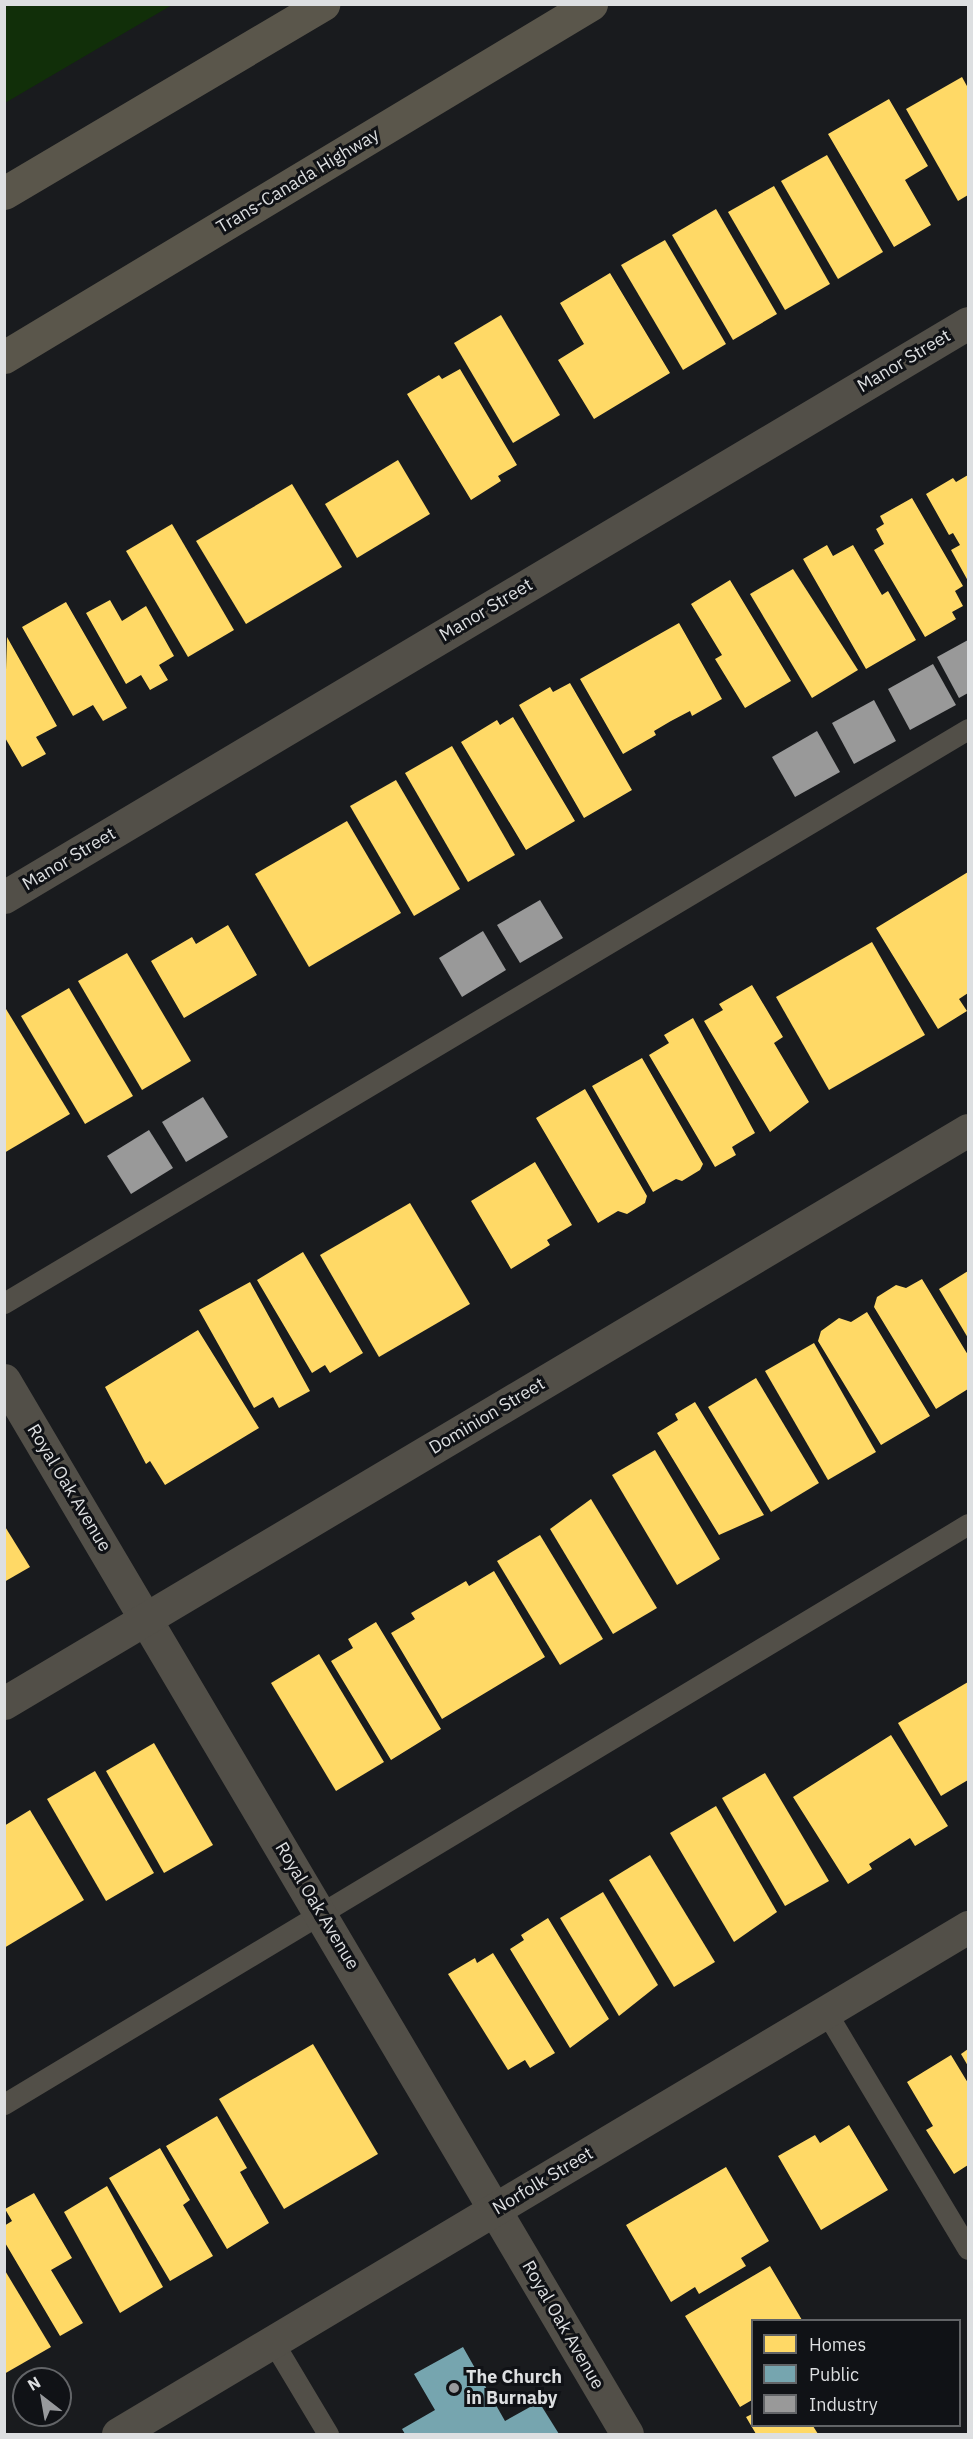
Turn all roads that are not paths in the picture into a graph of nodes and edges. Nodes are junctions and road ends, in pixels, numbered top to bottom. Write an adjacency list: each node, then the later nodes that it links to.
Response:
1 (323, 4): 3 (highway)
2 (591, 4): 5 (highway, Trans-Canada Highway)
3 (4, 193)
4 (969, 323): 7 (street, Manor Street)
5 (4, 357)
6 (969, 729): 9 (lane)
7 (4, 897)
8 (969, 1130): 12 (street, Dominion Street)
9 (4, 1303)
10 (4, 1380): 12 (street, Royal Oak Avenue)
11 (969, 1524): 14 (lane)
12 (147, 1619): 13 (street, Dominion Street); 14 (street, Royal Oak Avenue)
13 (4, 1703)
14 (321, 1915): 17 (lane); 18 (street, Royal Oak Avenue)
15 (969, 1927): 16 (street, Norfolk Street)
16 (826, 2013): 18 (street, Norfolk Street); 19 (lane)
17 (4, 2104)
18 (496, 2209): 20 (street, Norfolk Street); 23 (street, Royal Oak Avenue)
19 (969, 2249)
20 (273, 2342): 21 (street, Norfolk Street); 22 (lane)
21 (118, 2434)
22 (328, 2434)
23 (627, 2434)

